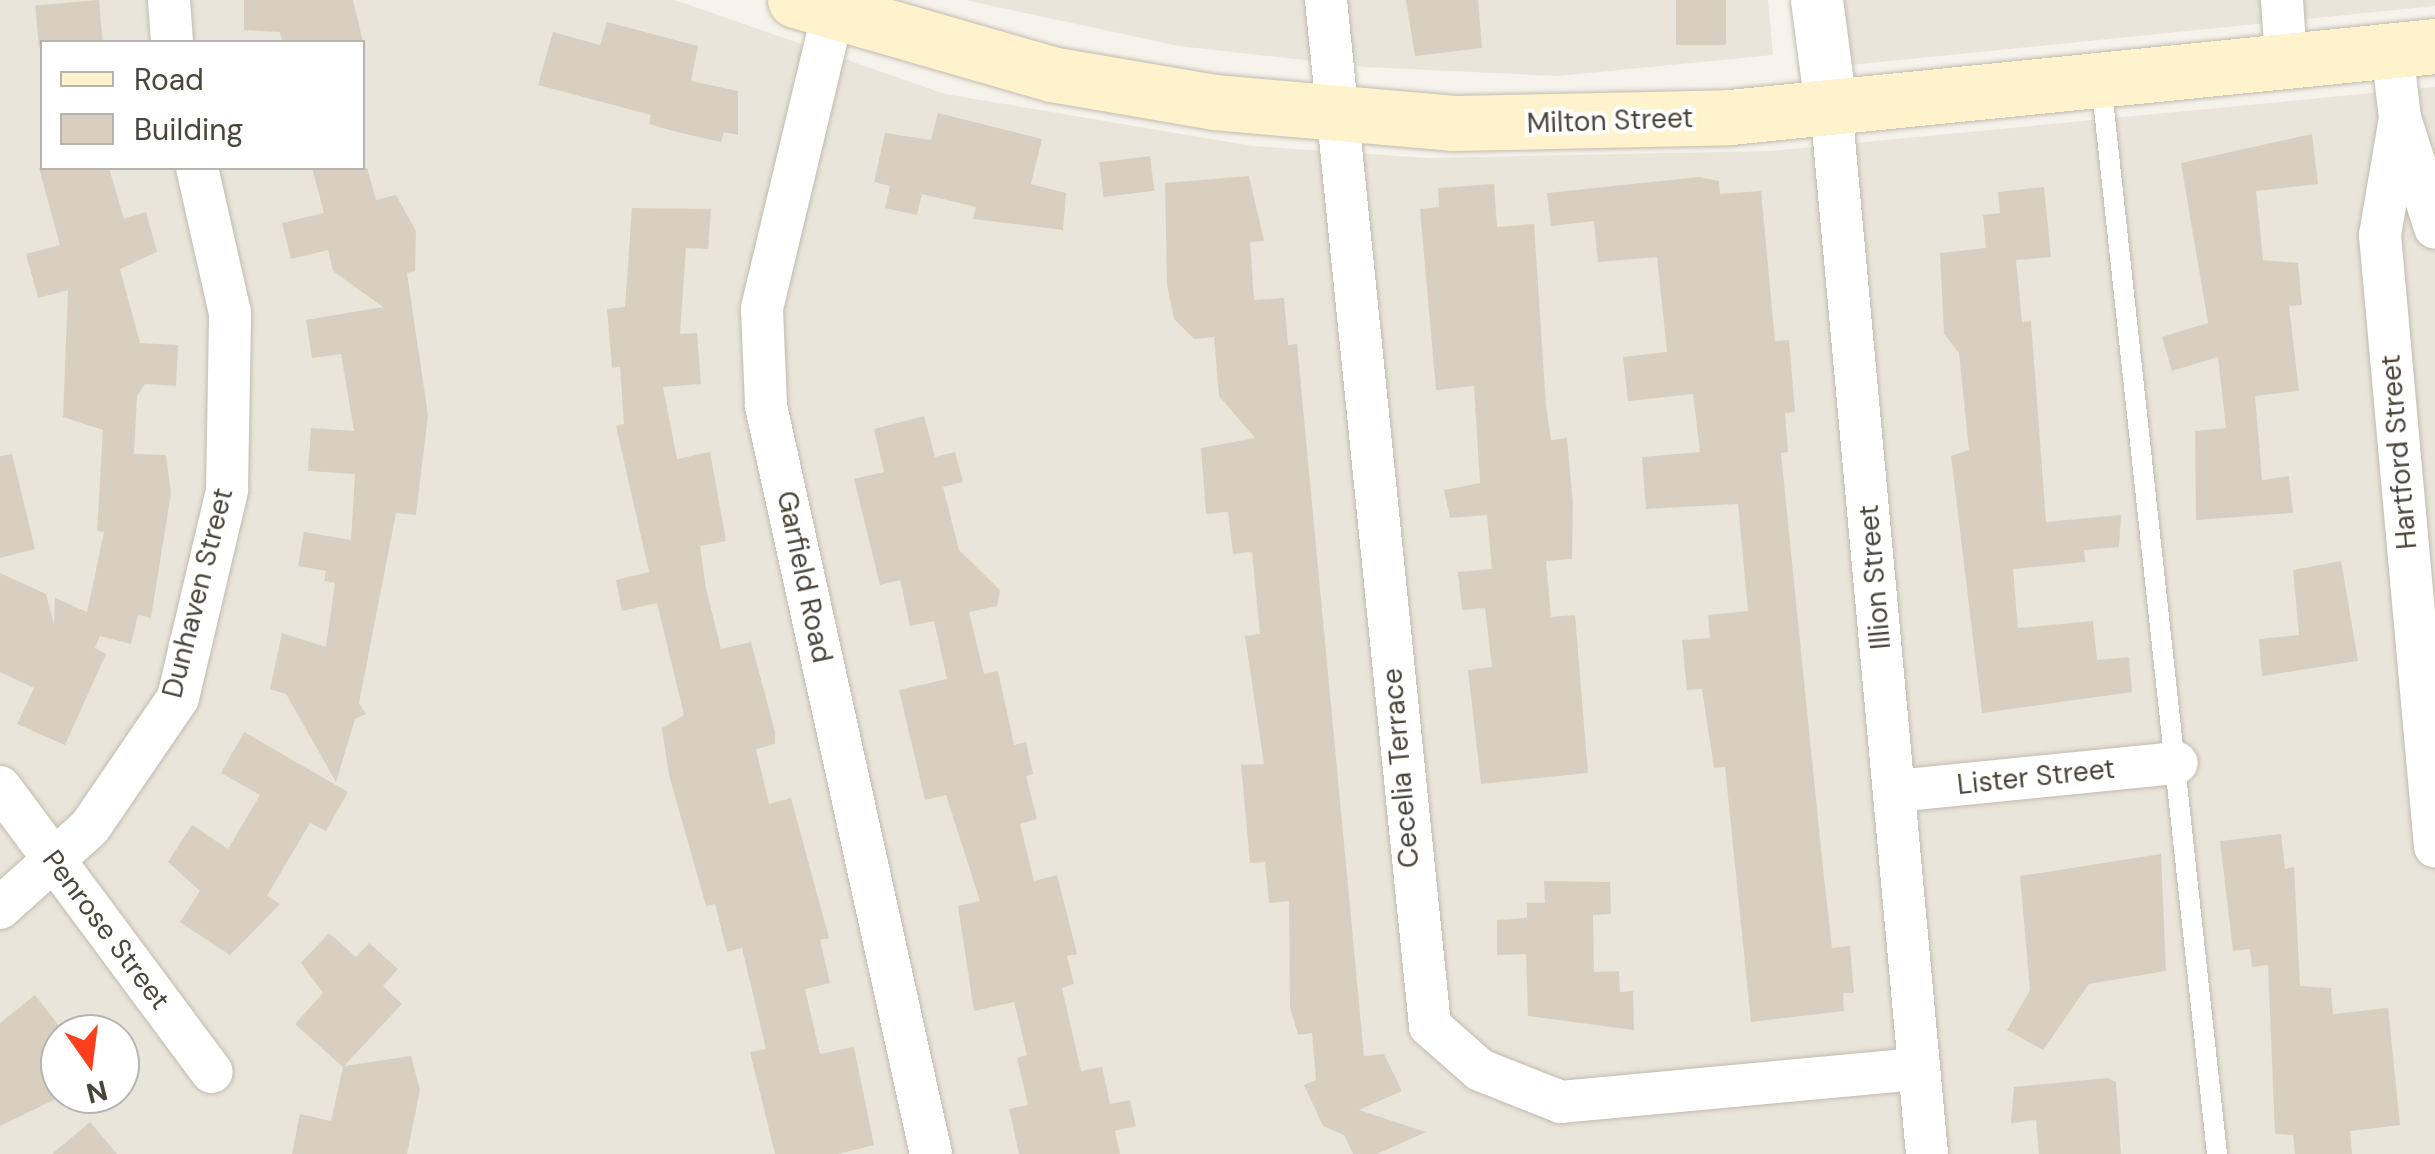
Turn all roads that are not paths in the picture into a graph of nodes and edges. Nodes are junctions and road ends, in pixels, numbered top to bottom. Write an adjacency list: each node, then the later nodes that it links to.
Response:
1 (170, 0): 6 (street)
2 (1326, 0): 11 (street, Cecelia Terrace)
3 (1817, 0): 10 (street, Illion Street)
4 (2282, 0): 8 (street)
5 (821, 4): 11 (main road, Milton Street); 23 (street, Garfield Road)
6 (172, 40)
7 (2414, 48): 8 (main road, Milton Street); 12 (street, Hartford Street)
8 (2286, 60): 9 (main road, Milton Street)
9 (2100, 79): 10 (main road, Milton Street); 15 (lane)
10 (1830, 107): 11 (main road, Milton Street); 17 (street, Illion Street)
11 (1340, 116): 21 (street, Cecelia Terrace)
12 (2400, 118): 14 (street, Hartford Street); 18 (street, Hartford Street)
13 (197, 170): 19 (street, Dunhaven Street)
14 (2435, 228)
15 (2176, 763): 17 (street, Lister Street); 25 (lane)
16 (0, 787): 19 (street, Penrose Street)
17 (1895, 791): 21 (street, Illion Street)
18 (2435, 847)
19 (56, 864): 20 (street, Dunhaven Street); 22 (street, Penrose Street)
20 (0, 908)
21 (1917, 1068): 24 (street, Illion Street)
22 (212, 1072)
23 (931, 1154)
24 (1927, 1154)
25 (2218, 1154)

